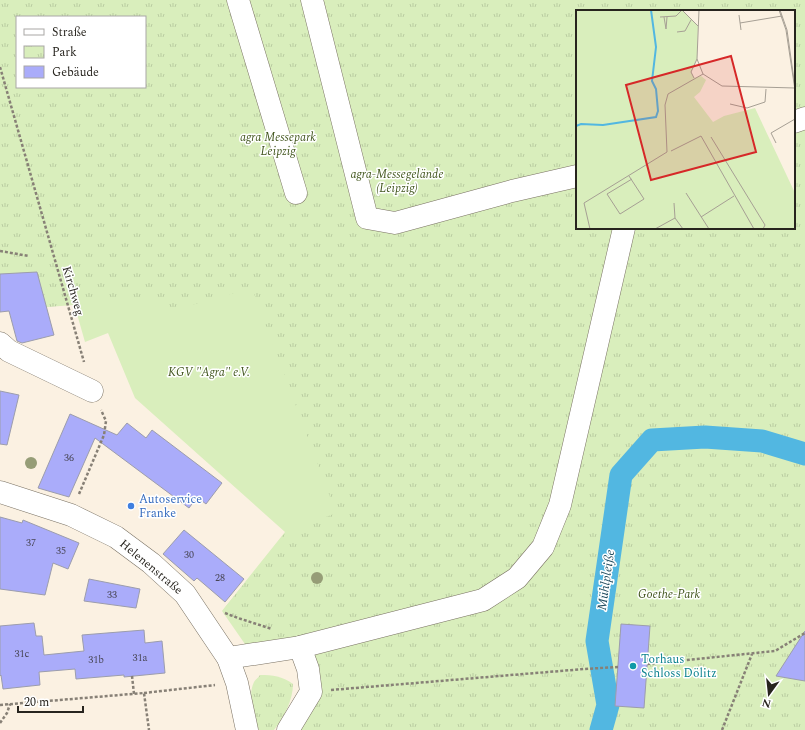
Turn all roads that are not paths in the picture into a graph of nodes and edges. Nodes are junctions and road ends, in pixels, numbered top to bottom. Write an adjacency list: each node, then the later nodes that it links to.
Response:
1 (238, 0): 6 (street)
2 (312, 0): 5 (street)
3 (805, 118): 4 (street)
4 (795, 122)
5 (576, 176)
6 (296, 193)
7 (624, 229): 11 (street)
8 (0, 343): 9 (street)
9 (92, 391)
10 (0, 492): 12 (street, Helenenstraße)
11 (300, 647): 12 (street); 14 (street)
12 (228, 658): 13 (street, Helenenstraße)
13 (247, 730)
14 (288, 730)

